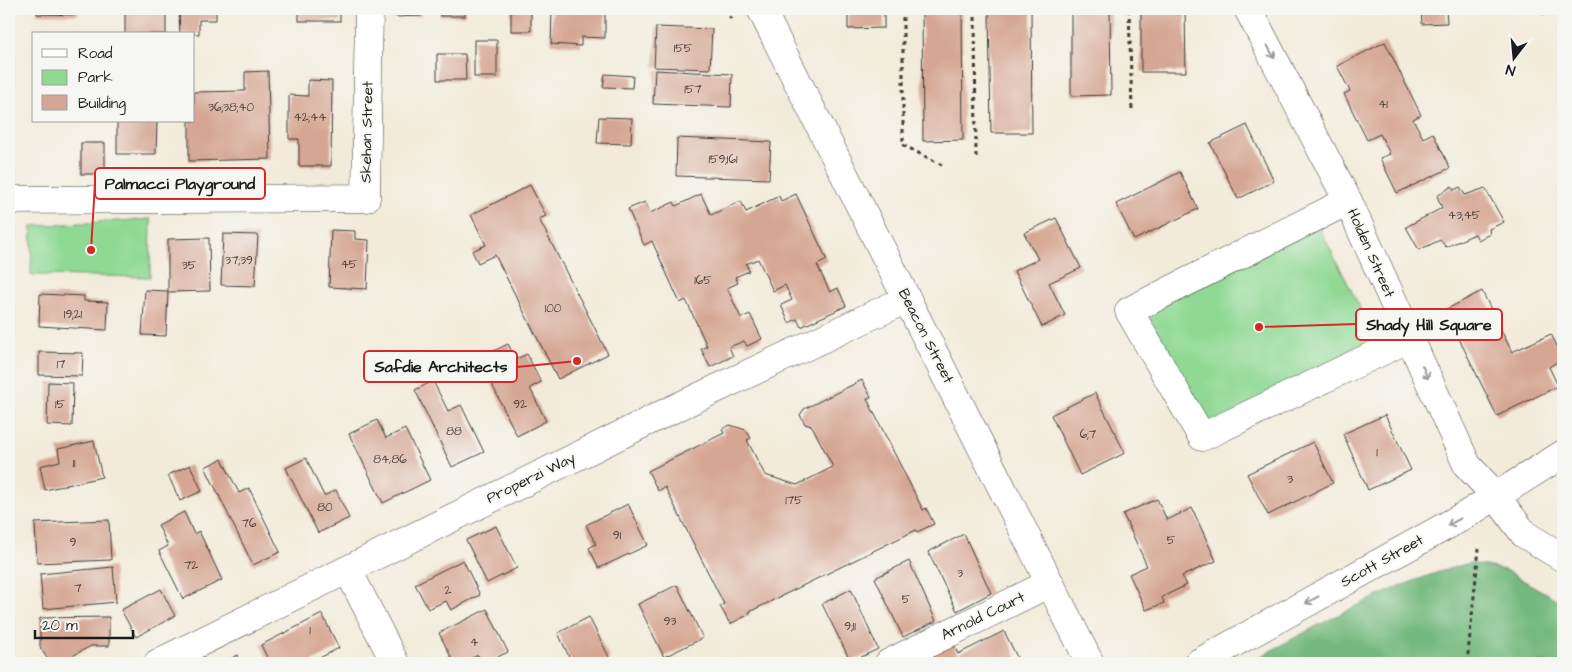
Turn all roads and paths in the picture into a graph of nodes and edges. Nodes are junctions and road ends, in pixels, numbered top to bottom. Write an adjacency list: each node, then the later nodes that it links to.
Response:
1 (369, 9): 10 (street, Skehan Street)
2 (761, 9): 12 (street, Beacon Street)
3 (902, 9): 9 (path)
4 (975, 9): 8 (path)
5 (1129, 9): 7 (path)
6 (1248, 9): 11 (street, Holden Street, one-way to 11)
7 (1132, 110)
8 (976, 158)
9 (944, 166)
10 (9, 200)
11 (1348, 201): 13 (street, Holden Street); 13 (street)
12 (907, 299): 18 (street, Properzi Way); 19 (street, Beacon Street)
13 (1410, 338): 15 (street, Holden Street, one-way to 15)
14 (1563, 454): 15 (street, Scott Street)
15 (1495, 495): 17 (street, Holden Street); 24 (street, Scott Street, one-way to 24)
16 (1479, 549): 25 (path)
17 (1563, 558)
18 (348, 570): 20 (street, Properzi Way); 21 (street)
19 (1050, 583): 22 (street, Arnold Court); 23 (street, Beacon Street)
20 (158, 663)
21 (395, 663)
22 (889, 663)
23 (1090, 663)
24 (1198, 663)
25 (1467, 663)

